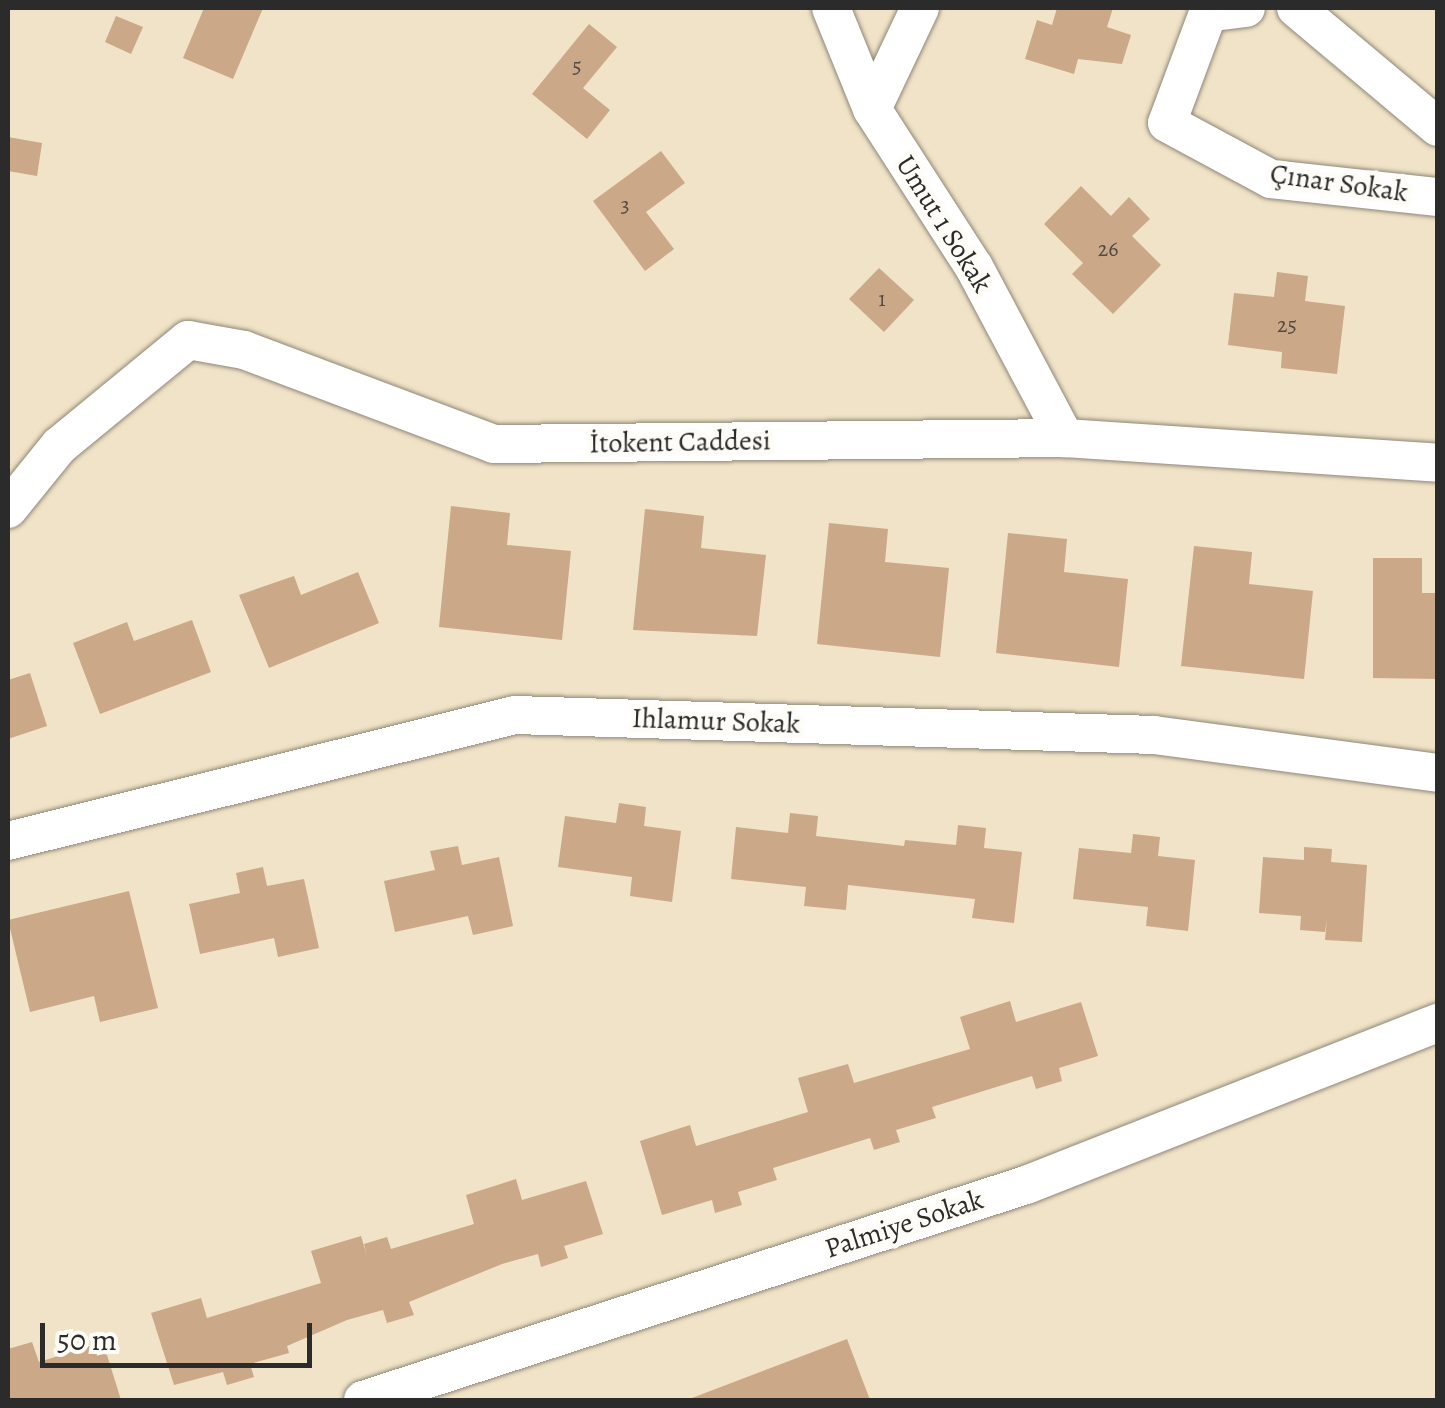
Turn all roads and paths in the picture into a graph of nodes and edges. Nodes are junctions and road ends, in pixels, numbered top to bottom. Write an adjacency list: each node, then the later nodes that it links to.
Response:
1 (831, 8): 5 (street, Umut 1 Sokak)
2 (920, 8): 5 (street)
3 (1246, 8): 7 (street, Çınar Sokak)
4 (1296, 8): 6 (street)
5 (872, 110): 8 (street, Umut 1 Sokak)
6 (1438, 128)
7 (1438, 197)
8 (1065, 438): 9 (street, İtokent Caddesi); 10 (street, İtokent Caddesi)
9 (1438, 463)
10 (8, 509)
11 (1438, 773): 12 (street, Ihlamur Sokak)
12 (8, 841)
13 (1438, 1023): 14 (street, Palmiye Sokak)
14 (362, 1400)

